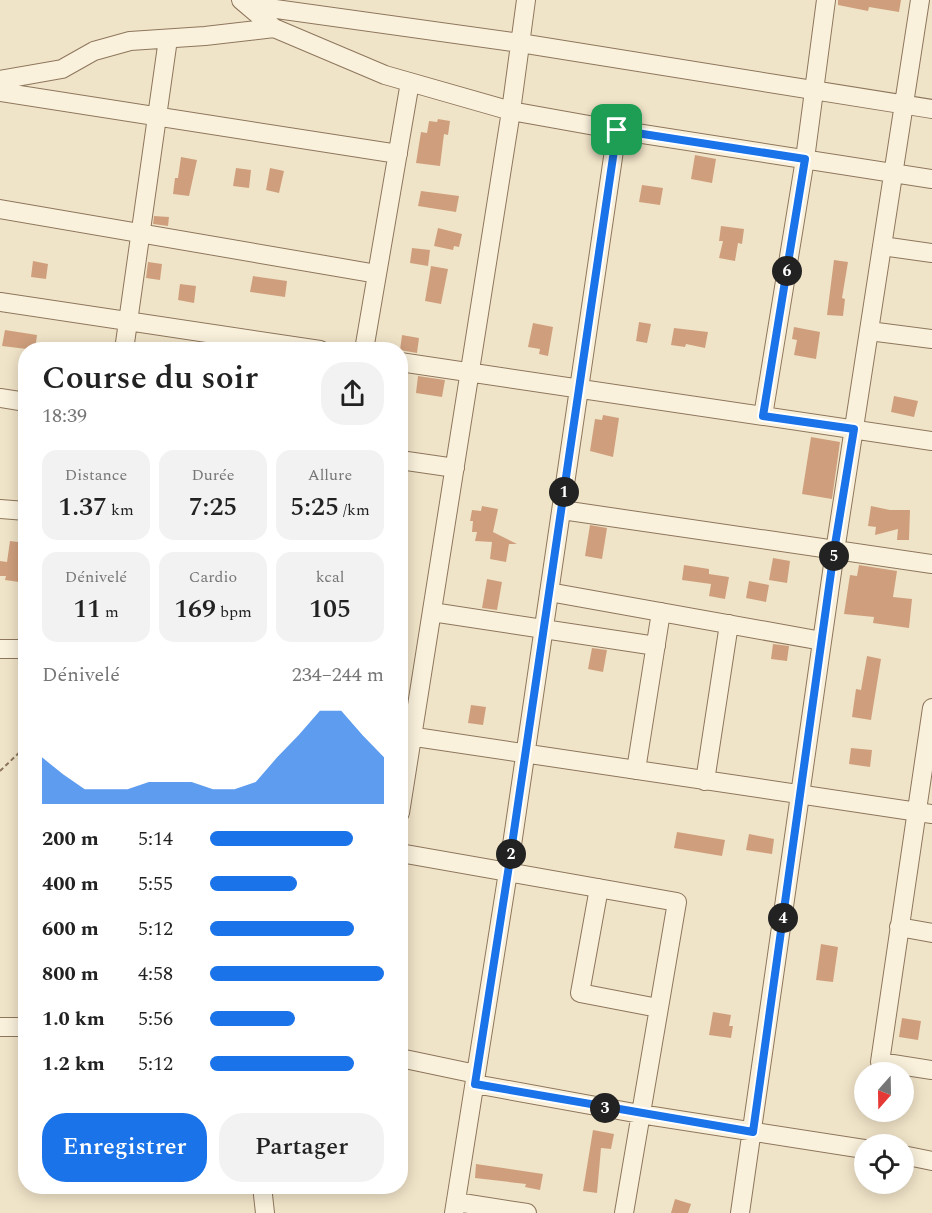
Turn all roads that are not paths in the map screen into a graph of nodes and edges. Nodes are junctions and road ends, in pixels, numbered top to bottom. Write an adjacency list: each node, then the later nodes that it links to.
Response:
1 (526, 0): 7 (street)
2 (826, 0): 10 (street)
3 (920, 0): 12 (street)
4 (244, 3): 5 (street); 7 (street)
5 (274, 28): 6 (street); 9 (street)
6 (168, 39): 8 (street); 15 (street)
7 (520, 43): 10 (street); 14 (street)
8 (0, 80)
9 (410, 82): 14 (street); 17 (street)
10 (814, 90): 12 (street); 18 (street)
11 (0, 92): 15 (street)
12 (904, 105): 13 (street); 19 (street)
13 (932, 109)
14 (511, 111): 16 (street); 34 (street)
15 (157, 117): 17 (street); 22 (street)
16 (617, 130): 18 (street); 35 (street)
17 (398, 154): 25 (street)
18 (805, 159): 19 (street); 38 (street)
19 (893, 173): 20 (street); 23 (street)
20 (932, 179)
21 (0, 209): 22 (street)
22 (140, 233): 25 (street); 27 (street)
23 (882, 246): 24 (street); 28 (street)
24 (932, 253)
25 (377, 274): 32 (street)
26 (0, 302): 27 (street)
27 (128, 321): 30 (street); 31 (street)
28 (869, 331): 29 (street); 39 (street)
29 (932, 339)
30 (125, 342)
31 (267, 342)
32 (365, 342)
33 (408, 363): 34 (street)
34 (470, 372): 35 (street); 42 (street)
35 (579, 388): 38 (street); 45 (street)
36 (0, 398): 37 (street)
37 (18, 401)
38 (763, 416): 39 (street)
39 (854, 429): 40 (street); 46 (street)
40 (932, 441)
41 (408, 461): 42 (street)
42 (455, 468): 49 (street)
43 (0, 509): 44 (street)
44 (18, 510)
45 (561, 510): 46 (street); 48 (street)
46 (834, 551): 47 (street); 53 (street)
47 (932, 564)
48 (549, 592): 50 (street); 52 (street)
49 (432, 612): 52 (street); 58 (street)
50 (661, 612): 51 (street); 54 (street)
51 (729, 624): 53 (street); 62 (street)
52 (544, 629): 54 (street); 60 (street)
53 (822, 641): 63 (street)
54 (656, 646): 61 (street)
55 (0, 649): 56 (street)
56 (18, 649)
57 (932, 708): 64 (street)
58 (408, 726)
59 (408, 736): 60 (street)
60 (526, 754): 61 (street); 66 (street)
61 (636, 770): 62 (street)
62 (705, 781): 63 (street)
63 (801, 795): 64 (street); 77 (street)
64 (924, 813): 68 (street)
65 (408, 854): 66 (street)
66 (508, 872): 67 (street); 75 (street)
67 (599, 888): 70 (street); 70 (street)
68 (899, 927): 69 (street); 74 (street)
69 (932, 933)
70 (658, 1008): 76 (street)
71 (0, 1027): 72 (street)
72 (18, 1027)
73 (408, 1060): 75 (street)
74 (932, 1070)
75 (476, 1079): 76 (street); 82 (street)
76 (640, 1114): 77 (street); 85 (street)
77 (753, 1132): 78 (street); 86 (street)
78 (854, 1147)
79 (914, 1157): 80 (street)
80 (932, 1161)
81 (263, 1194): 83 (street)
82 (455, 1208): 84 (street)
83 (265, 1213)
84 (527, 1213)
85 (624, 1213)
86 (740, 1213)

